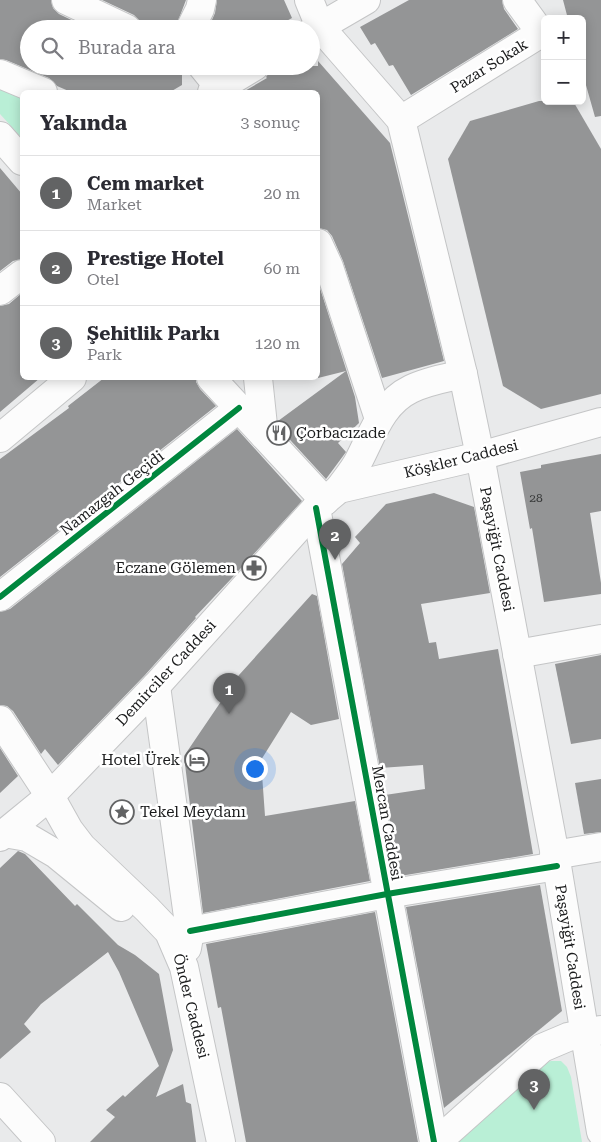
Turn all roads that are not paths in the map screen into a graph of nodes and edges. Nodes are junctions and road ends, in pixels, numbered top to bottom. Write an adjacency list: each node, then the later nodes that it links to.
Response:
1 (66, 0): 6 (street)
2 (202, 0): 7 (street)
3 (309, 0): 8 (street, Paşayiğit Caddesi)
4 (366, 0): 9 (street)
5 (517, 0): 17 (street, Pazar Sokak)
6 (109, 20)
7 (194, 20)
8 (314, 20)
9 (320, 27)
10 (320, 33): 17 (street, Paşayiğit Caddesi)
11 (0, 74): 14 (street)
12 (208, 75): 15 (street)
13 (242, 75): 16 (street)
14 (38, 90)
15 (217, 90)
16 (219, 90)
17 (401, 120): 23 (street, Paşayiğit Caddesi)
18 (0, 136): 19 (street)
19 (20, 160)
20 (320, 247): 28 (street)
21 (20, 276): 22 (street)
22 (0, 291)
23 (463, 374): 28 (street, Demirciler Caddesi); 32 (street, Paşayiğit Caddesi)
24 (70, 380): 31 (street)
25 (213, 380): 27 (street)
26 (258, 380): 30 (street)
27 (239, 408): 30 (street); 34 (street, Namazgah Geçidi)
28 (379, 419): 33 (street, Demirciler Caddesi)
29 (601, 422): 32 (street, Köşkler Caddesi)
30 (264, 435): 33 (street)
31 (0, 438)
32 (480, 456): 33 (street, Köşkler Caddesi); 36 (street, Paşayiğit Caddesi)
33 (327, 499): 37 (street, Demirciler Caddesi); 43 (street, Mercan Caddesi)
34 (0, 596)
35 (601, 639): 36 (street)
36 (517, 654): 42 (street, Paşayiğit Caddesi)
37 (156, 686): 39 (street, Demirciler Caddesi); 44 (street)
38 (0, 720): 39 (street, Önder Caddesi)
39 (50, 796): 40 (street, Demirciler Caddesi); 45 (street, Önder Caddesi)
40 (1, 833): 50 (street, Önder Caddesi)
41 (601, 847): 42 (street)
42 (555, 861): 43 (street); 46 (street, Paşayiğit Caddesi)
43 (387, 894): 44 (street); 52 (street, Mercan Caddesi)
44 (190, 931): 45 (street)
45 (184, 967): 51 (street, Önder Caddesi)
46 (592, 1031): 48 (street, Paşayiğit Caddesi); 52 (street)
47 (0, 1097): 49 (street)
48 (601, 1132)
49 (41, 1142)
50 (208, 1142)
51 (221, 1142)
52 (436, 1142)

